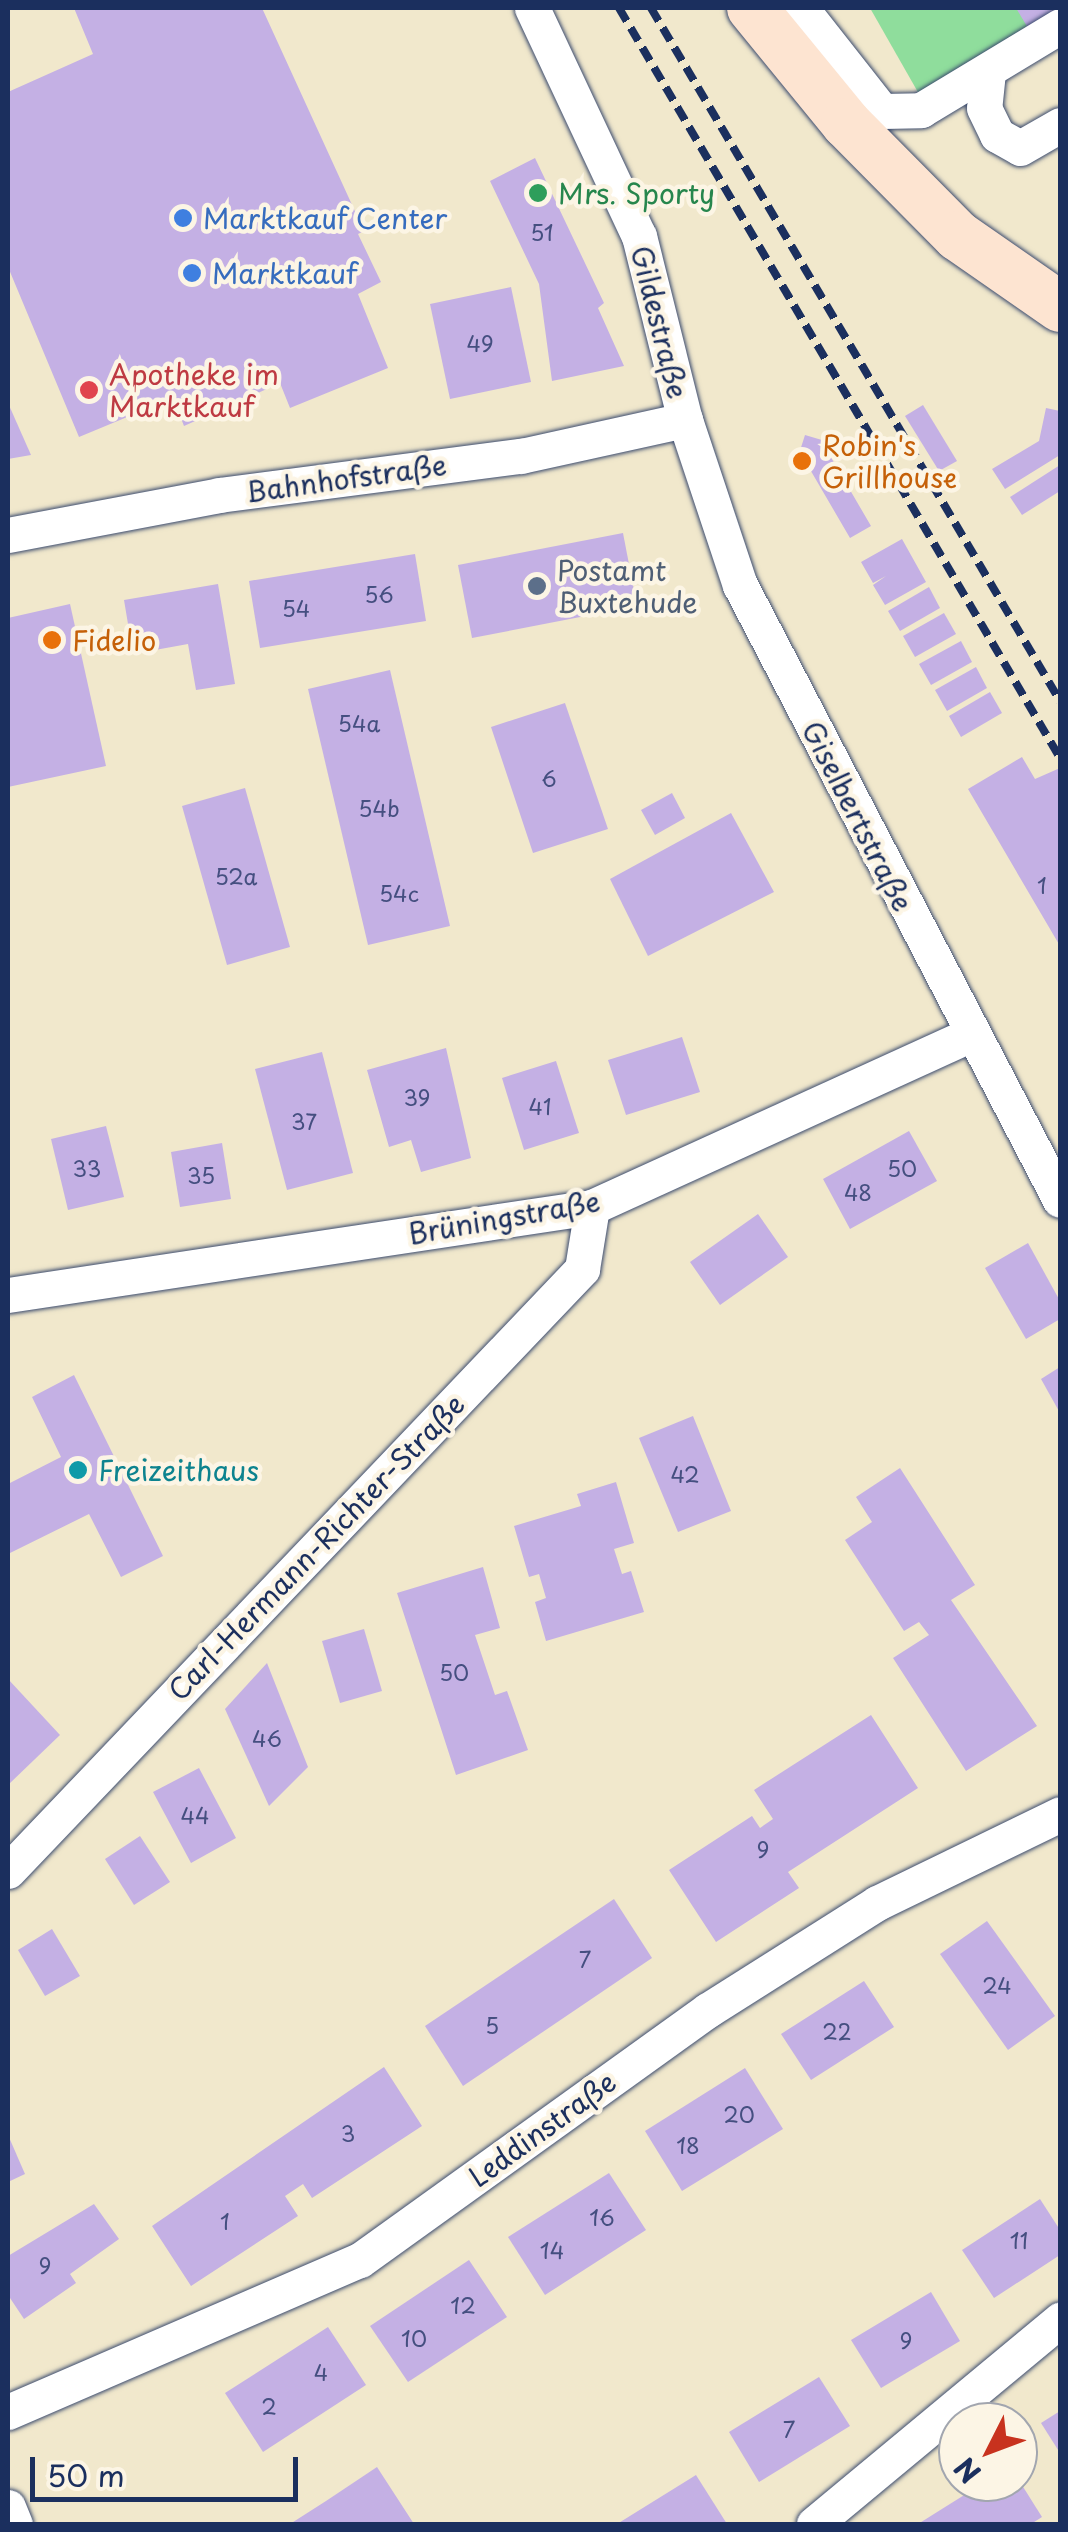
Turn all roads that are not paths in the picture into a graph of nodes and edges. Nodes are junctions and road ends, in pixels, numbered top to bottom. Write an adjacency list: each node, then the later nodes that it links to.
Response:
1 (532, 8): 10 (street, Gildestraße)
2 (752, 8): 7 (street)
3 (801, 8): 7 (street)
4 (1060, 26): 5 (street)
5 (988, 72): 6 (street); 7 (street)
6 (1060, 125)
7 (878, 131): 8 (street); 9 (street)
8 (1060, 267)
9 (1060, 307)
10 (685, 420): 11 (street, Bahnhofstraße); 12 (street, Giselbertstraße)
11 (8, 536)
12 (970, 1036): 13 (street, Giselbertstraße); 14 (street, Brüningstraße)
13 (1060, 1200)
14 (592, 1207): 15 (street, Brüningstraße); 17 (street, Carl-Hermann-Richter-Straße)
15 (8, 1295)
16 (1060, 1814): 19 (street, Leddinstraße)
17 (8, 1871)
18 (1060, 2320): 22 (street)
19 (8, 2412)
20 (8, 2507): 21 (street)
21 (15, 2524)
22 (814, 2524)

